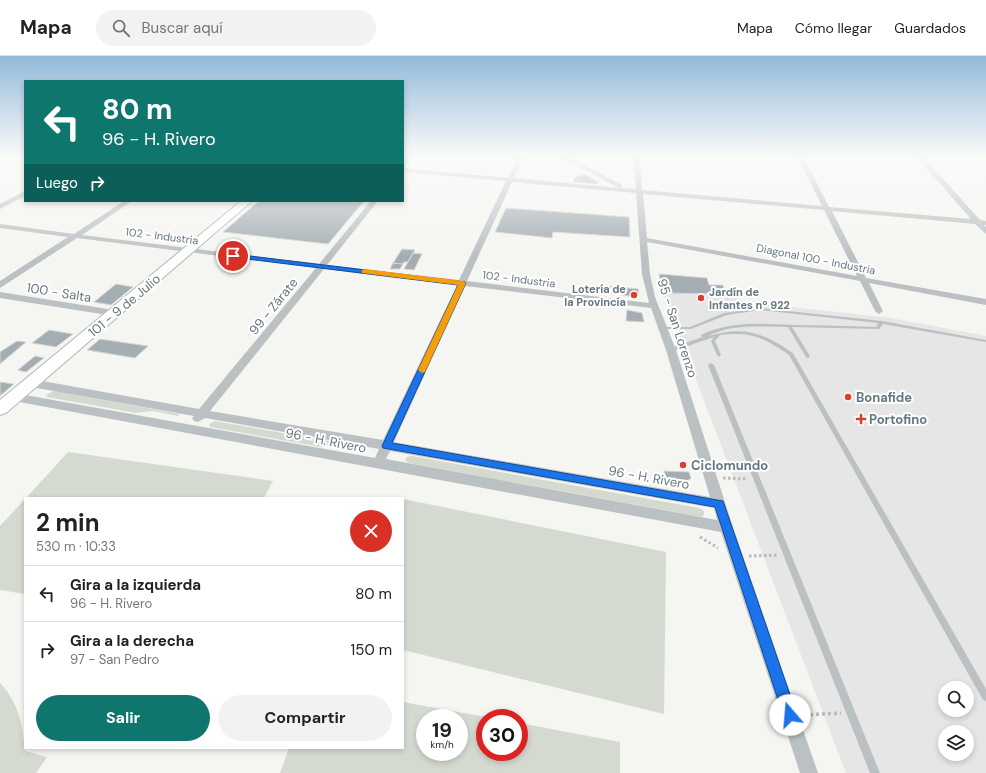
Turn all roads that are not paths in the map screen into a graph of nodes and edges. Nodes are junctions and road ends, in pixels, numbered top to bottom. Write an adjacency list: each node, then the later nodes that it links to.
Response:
1 (505, 189): 22 (street)
2 (619, 189): 6 (street)
3 (631, 189): 6 (street)
4 (817, 189): 12 (street)
5 (948, 189): 13 (street)
6 (635, 191): 12 (street); 18 (street, 95 - San Lorenzo)
7 (24, 195): 11 (street)
8 (127, 202): 17 (street)
9 (246, 202): 19 (street, 101 - 9 de Julio)
10 (374, 202): 20 (street, 99 - Zárate)
11 (0, 207)
12 (827, 208): 13 (street); 21 (street)
13 (977, 222): 14 (street); 16 (street)
14 (986, 223)
15 (0, 226): 17 (street, 102 - Industria)
16 (986, 232)
17 (74, 236): 19 (street, 102 - Industria); 23 (street)
18 (642, 239): 21 (street, Diagonal 100 - Industria); 26 (street, 95 - San Lorenzo)
19 (188, 251): 20 (street, 102 - Industria); 28 (street, 101 - 9 de Julio)
20 (322, 266): 22 (street, 102 - Industria); 42 (street, 99 - Zárate)
21 (861, 279): 25 (street, Diagonal 100 - Industria); 27 (street)
22 (463, 283): 26 (street, 102 - Industria); 44 (street)
23 (0, 285)
24 (0, 295): 28 (street, 100 - Salta)
25 (986, 302)
26 (655, 306): 31 (street, 95 - San Lorenzo)
27 (879, 311)
28 (114, 314): 39 (street, 101 - 9 de Julio)
29 (882, 322): 30 (lane); 31 (lane); 34 (lane)
30 (789, 326): 33 (lane); 37 (lane)
31 (663, 328): 35 (street, 95 - San Lorenzo)
32 (720, 334): 33 (lane); 36 (lane); 48 (lane)
33 (699, 339): 35 (lane)
34 (986, 341)
35 (671, 350): 46 (street, 95 - San Lorenzo)
36 (719, 355)
37 (808, 356)
38 (711, 365): 50 (lane)
39 (31, 383): 40 (street, 101 - 9 de Julio); 42 (street, 96 - H. Rivero)
40 (14, 397): 41 (street, 101 - 9 de Julio); 43 (street, 96 - H. Rivero)
41 (0, 409)
42 (201, 414): 43 (street, 99 - Zárate); 44 (street, 96 - H. Rivero)
43 (190, 428): 45 (street, 96 - H. Rivero)
44 (386, 446): 45 (street); 46 (street, 96 - H. Rivero)
45 (378, 464): 47 (street, 96 - H. Rivero)
46 (719, 504): 47 (street, 95 - San Lorenzo)
47 (726, 527): 49 (street, 95 - San Lorenzo)
48 (986, 697)
49 (810, 773)
50 (875, 773)

